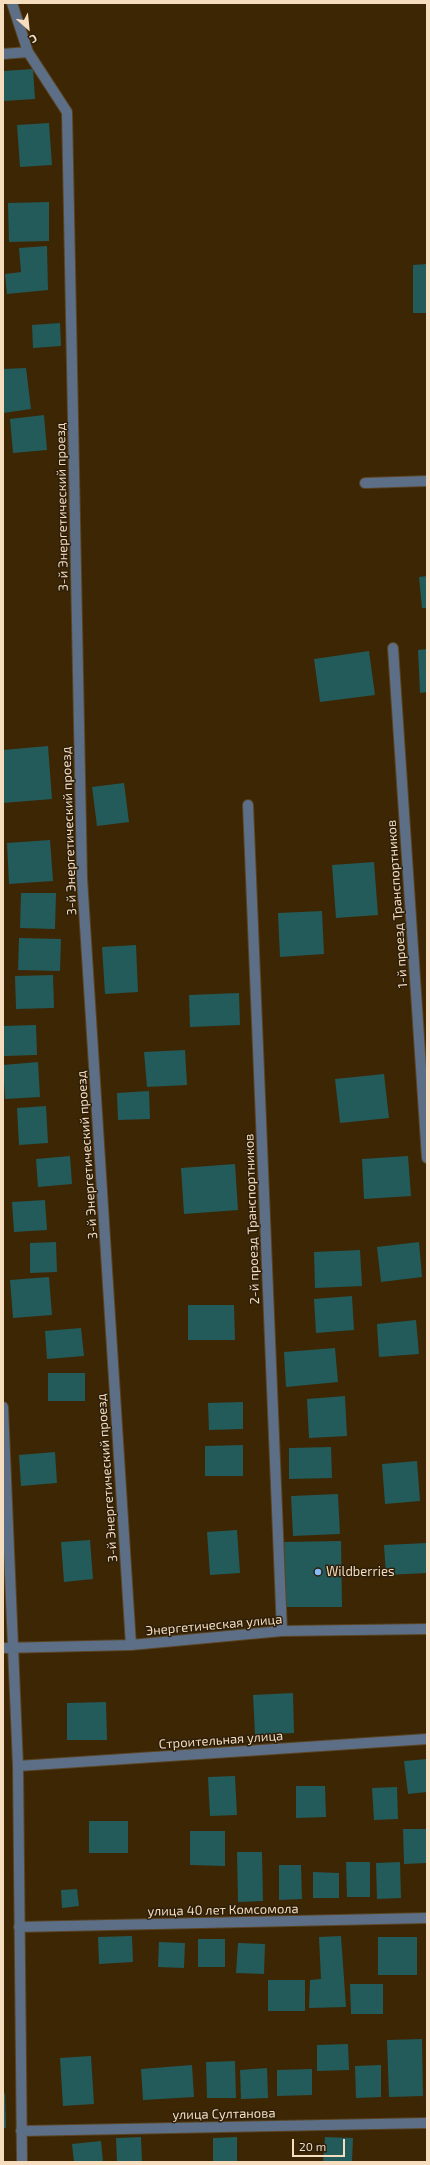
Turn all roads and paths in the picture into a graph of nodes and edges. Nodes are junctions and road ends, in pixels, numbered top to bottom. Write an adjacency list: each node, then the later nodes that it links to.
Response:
1 (12, 3): 2 (street, 3-й Энергетический проезд)
2 (28, 52): 3 (street); 12 (street, 3-й Энергетический проезд)
3 (3, 54)
4 (427, 481): 5 (street)
5 (365, 483)
6 (393, 648): 8 (street, 1-й проезд Транспортников)
7 (248, 805): 11 (street, 2-й проезд Транспортников)
8 (427, 1158)
9 (3, 1407): 13 (street)
10 (427, 1629): 11 (street, Энергетическая улица)
11 (282, 1631): 12 (street, Энергетическая улица)
12 (131, 1645): 13 (street, Энергетическая улица)
13 (8, 1648): 15 (street)
14 (427, 1739): 15 (street, Строительная улица)
15 (18, 1766): 17 (street)
16 (427, 1918): 17 (street, улица 40 лет Комсомола)
17 (19, 1927): 19 (street)
18 (427, 2123): 19 (street, улица Султанова)
19 (21, 2130): 20 (street)
20 (22, 2162)

